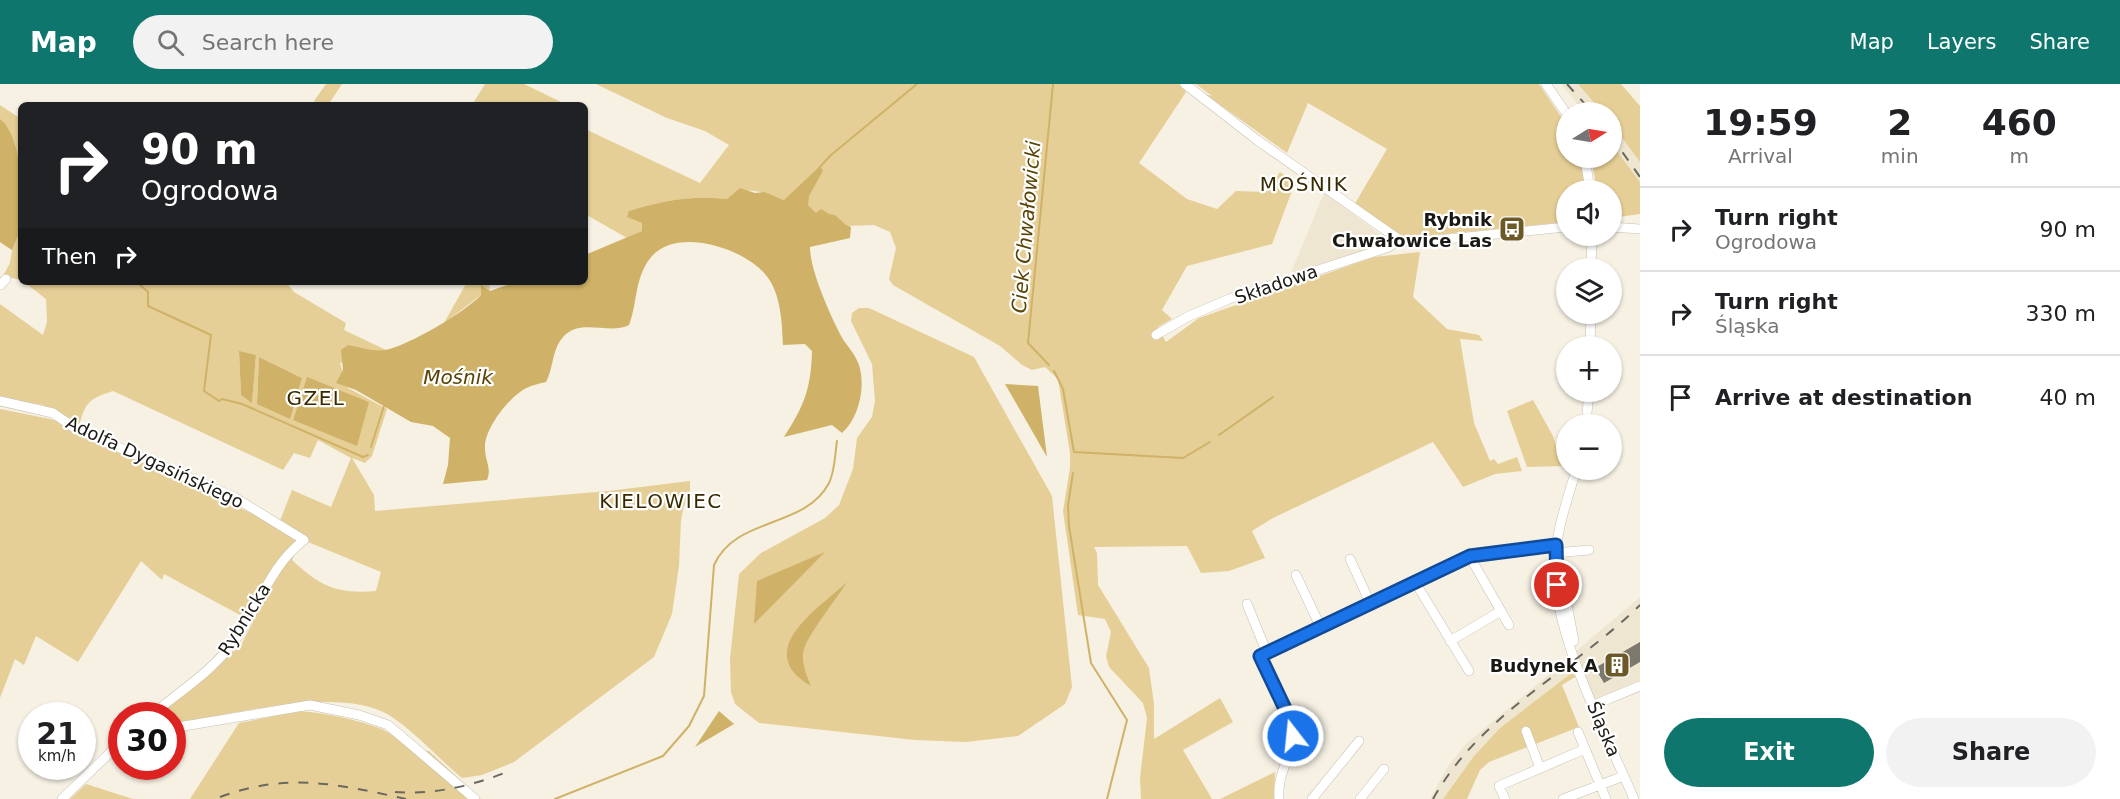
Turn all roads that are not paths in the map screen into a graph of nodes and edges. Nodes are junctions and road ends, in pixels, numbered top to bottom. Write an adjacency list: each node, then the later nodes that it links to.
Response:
1 (1185, 84): 7 (street)
2 (1545, 84): 3 (street)
3 (1558, 102)
4 (1556, 228): 7 (street)
5 (1622, 228): 6 (street)
6 (1640, 229)
7 (1398, 240): 8 (street, Składowa)
8 (1156, 335)
9 (0, 401): 11 (street, Adolfa Dygasińskiego)
10 (1573, 480): 12 (street, Śląska)
11 (304, 540): 29 (street, Rybnicka)
12 (1556, 549): 13 (street); 14 (street); 25 (street, Śląska)
13 (1589, 550)
14 (1470, 556): 17 (street); 21 (street)
15 (1350, 559): 20 (street)
16 (1296, 575): 23 (street)
17 (1414, 582): 20 (street); 24 (street)
18 (1564, 589): 25 (street, Śląska)
19 (1247, 604): 26 (street)
20 (1371, 605): 23 (street)
21 (1501, 611): 22 (street); 24 (street)
22 (1509, 625)
23 (1321, 628): 26 (street)
24 (1450, 641): 27 (street)
25 (1570, 649): 30 (street, Śląska)
26 (1267, 653): 43 (street)
27 (1469, 671)
28 (1640, 686): 30 (street)
29 (170, 702)
30 (1594, 705): 39 (street, Śląska)
31 (186, 726): 42 (street)
32 (1527, 731): 37 (street)
33 (1578, 732): 35 (street, Śląska)
34 (1359, 741): 44 (street)
35 (1585, 749): 37 (street, Śląska); 40 (street, Śląska)
36 (108, 755): 41 (street)
37 (1540, 768): 46 (street, Śląska)
38 (1384, 769): 45 (street)
39 (1624, 776): 40 (street, Śląska); 49 (street, Śląska)
40 (1600, 784): 47 (street, Śląska); 48 (street, Śląska)
41 (62, 799)
42 (475, 799)
43 (1279, 799)
44 (1312, 799)
45 (1360, 799)
46 (1505, 799)
47 (1563, 799)
48 (1606, 799)
49 (1634, 799)

